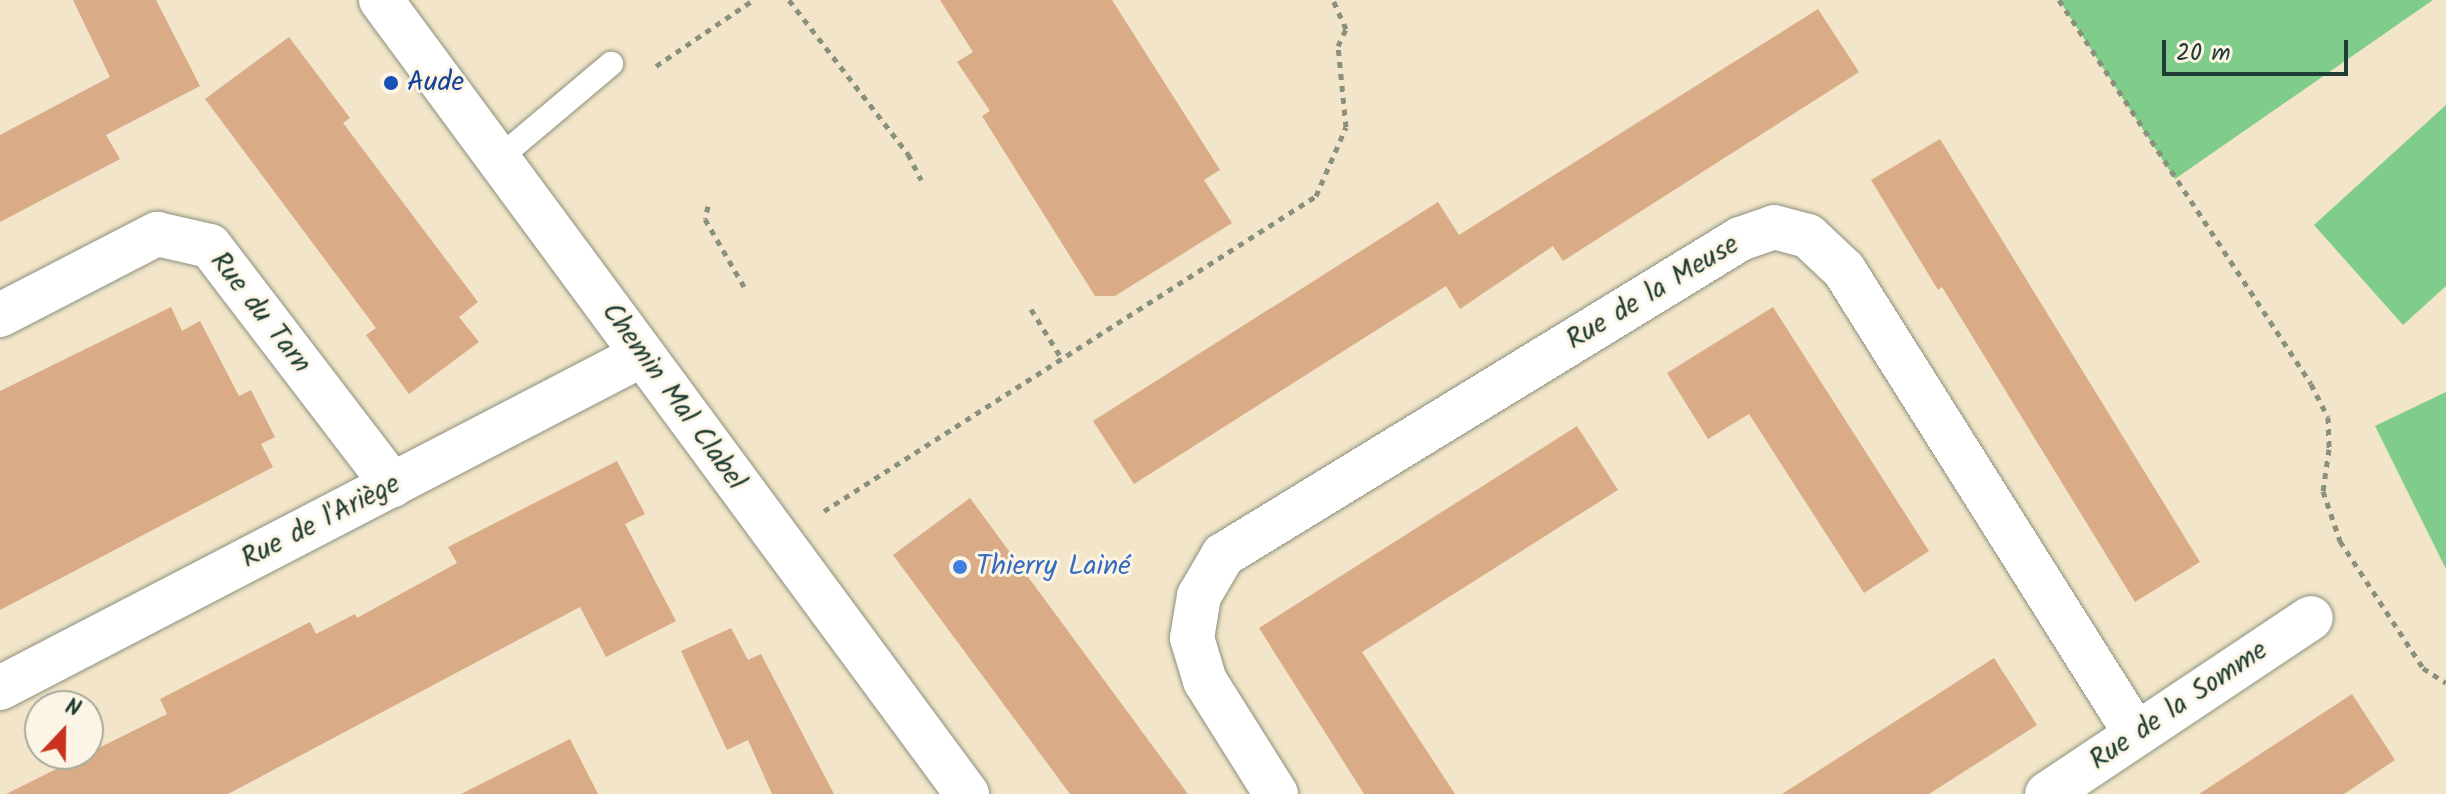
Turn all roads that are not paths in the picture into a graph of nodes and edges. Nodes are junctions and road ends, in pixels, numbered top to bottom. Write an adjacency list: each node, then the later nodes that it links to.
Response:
1 (381, 0): 3 (street, Chemin Mal Clabel)
2 (611, 64): 3 (lane)
3 (498, 159): 5 (street, Chemin Mal Clabel)
4 (0, 315): 6 (street, Rue du Tarn)
5 (642, 355): 6 (street, Rue de l'Ariège); 10 (street, Chemin Mal Clabel)
6 (393, 485): 8 (street, Rue de l'Ariège)
7 (2311, 618): 9 (street, Rue de la Somme)
8 (0, 688)
9 (2136, 734): 11 (street, Rue de la Meuse); 12 (street, Rue de la Somme)
10 (967, 794)
11 (1276, 794)
12 (2047, 794)

